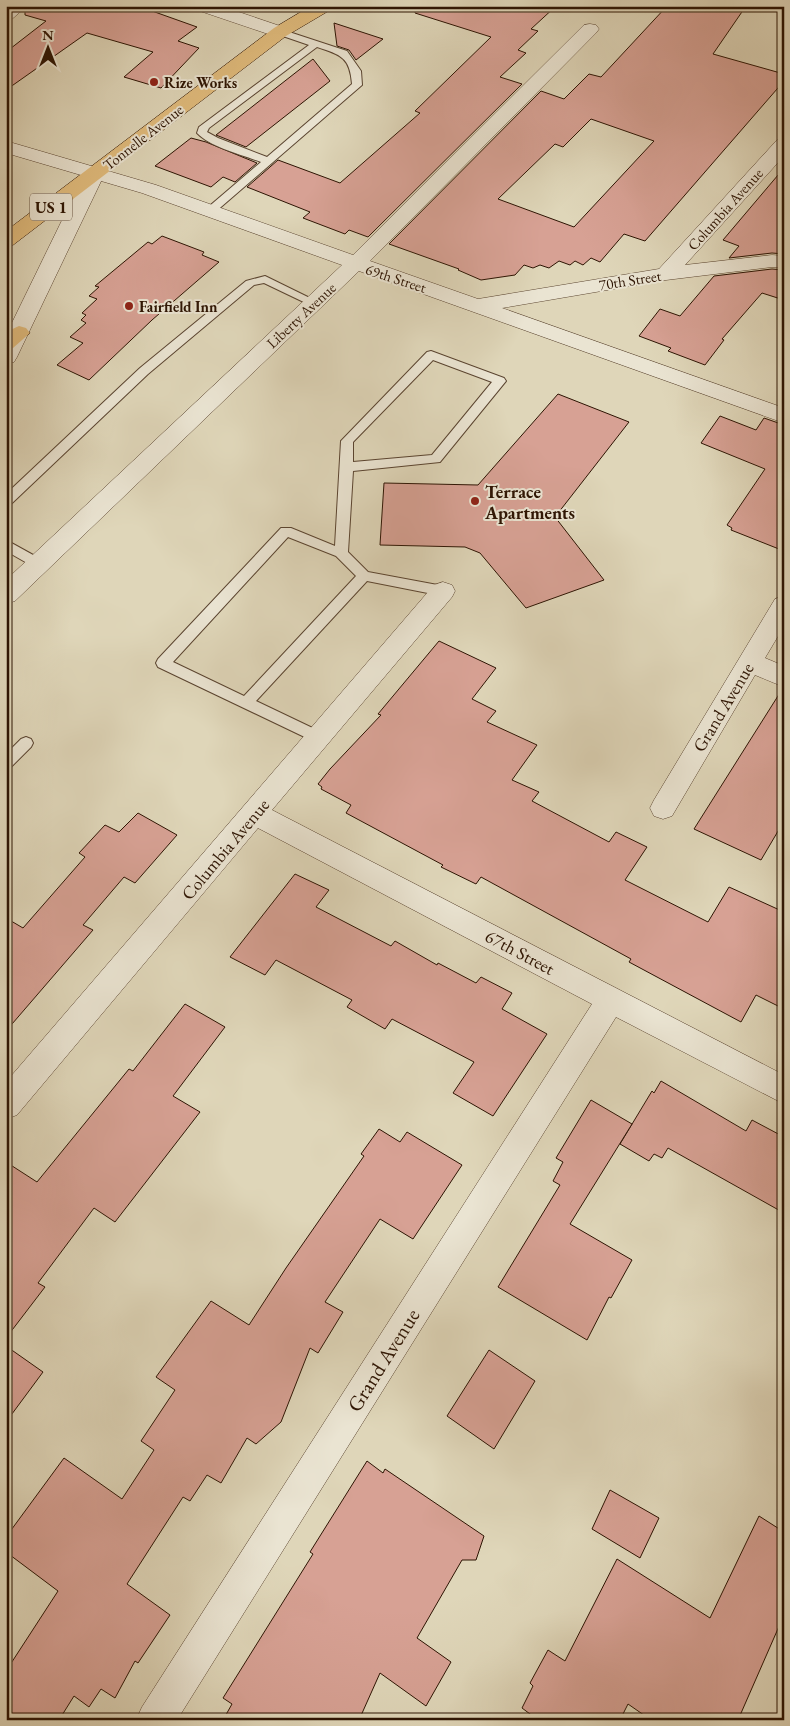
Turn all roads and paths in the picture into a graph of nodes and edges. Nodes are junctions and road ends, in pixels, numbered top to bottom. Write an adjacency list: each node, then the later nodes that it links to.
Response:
1 (19, 6): 5 (street)
2 (203, 6): 7 (street)
3 (288, 6): 7 (main road)
4 (324, 6): 7 (main road, Tonnelle Avenue / US 1)
5 (6, 15)
6 (590, 29): 16 (street, Liberty Avenue)
7 (280, 32): 8 (lane); 12 (main road, Tonnelle Avenue / US 1)
8 (316, 44): 11 (lane); 11 (lane)
9 (784, 144): 17 (street, Columbia Avenue)
10 (6, 147): 12 (street, 69th Street)
11 (269, 161): 13 (lane)
12 (95, 173): 13 (street, 69th Street); 14 (main road, Tonnelle Avenue / US 1); 20 (street)
13 (210, 211): 16 (street, 69th Street)
14 (6, 241)
15 (784, 262): 17 (street, 70th Street)
16 (355, 264): 18 (street, Liberty Avenue); 19 (street, 69th Street)
17 (666, 274): 19 (street, 70th Street)
18 (314, 302): 24 (lane); 27 (street, Liberty Avenue)
19 (478, 305): 22 (street, 69th Street)
20 (13, 338): 21 (street)
21 (6, 357)
22 (784, 416)
23 (347, 467): 23 (lane); 26 (lane)
24 (6, 502)
25 (6, 546): 27 (lane)
26 (341, 553): 28 (lane); 34 (lane)
27 (39, 564): 30 (street, Liberty Avenue)
28 (364, 576): 29 (lane); 34 (lane)
29 (443, 591): 35 (street, Columbia Avenue)
30 (6, 595)
31 (784, 605): 32 (street, Grand Avenue)
32 (750, 662): 33 (street); 38 (street, Grand Avenue)
33 (784, 677)
34 (246, 703): 35 (lane)
35 (318, 737): 39 (street, Columbia Avenue)
36 (26, 743): 37 (lane)
37 (6, 763)
38 (663, 808)
39 (255, 814): 40 (street, 67th Street); 42 (street, Columbia Avenue)
40 (612, 1000): 41 (street, 67th Street); 43 (street, Grand Avenue)
41 (784, 1090)
42 (6, 1105)
43 (155, 1720)

